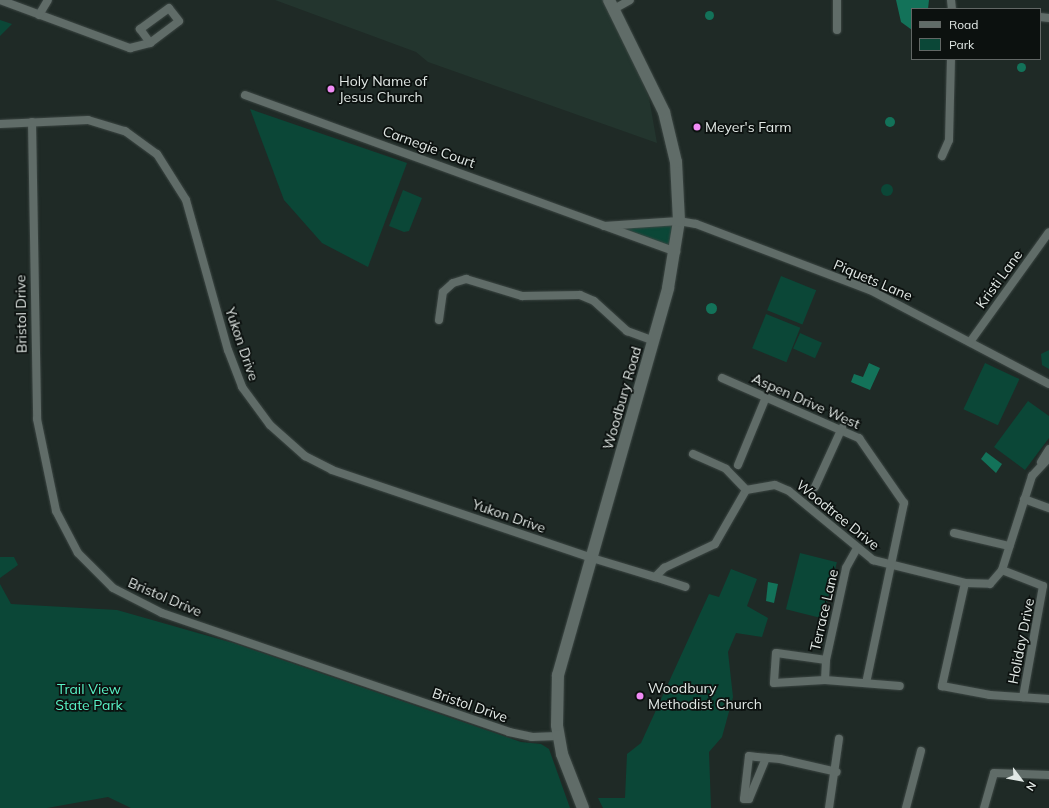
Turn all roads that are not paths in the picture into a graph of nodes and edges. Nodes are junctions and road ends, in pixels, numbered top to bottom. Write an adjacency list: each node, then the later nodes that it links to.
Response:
1 (0, 0): 6 (street)
2 (630, 0): 5 (street)
3 (837, 0): 7 (street)
4 (45, 1): 6 (street)
5 (612, 4): 14 (main road, Woodbury Road)
6 (39, 15): 8 (street)
7 (837, 30)
8 (150, 43): 8 (street)
9 (951, 60): 13 (street)
10 (245, 95): 15 (street, Carnegie Court)
11 (32, 122): 12 (street, Yukon Drive); 37 (street, Yukon Drive); 49 (street, Bristol Drive)
12 (0, 124)
13 (942, 156)
14 (679, 221): 15 (street, Carnegie Court); 17 (main road, Woodbury Road); 20 (street, Piquets Lane)
15 (604, 226): 17 (street, Carnegie Court)
16 (1049, 232): 20 (street, Kristi Lane)
17 (676, 252): 19 (main road, Woodbury Road)
18 (439, 320): 19 (street)
19 (654, 341): 37 (main road, Woodbury Road)
20 (970, 342): 22 (street, Piquets Lane)
21 (722, 378): 23 (street, Aspen Drive West)
22 (1049, 384)
23 (766, 397): 24 (street, Aspen Drive West); 28 (street)
24 (842, 428): 30 (street); 38 (street, Aspen Drive West)
25 (1049, 449): 29 (street, Woodtree Drive)
26 (693, 454): 31 (street)
27 (1049, 458): 29 (street, Woodtree Drive)
28 (738, 465)
29 (1038, 468): 32 (street, Woodtree Drive)
30 (815, 487)
31 (746, 490): 36 (street, Woodtree Drive); 40 (street)
32 (1024, 499): 33 (street); 35 (street, Woodtree Drive)
33 (1049, 508)
34 (954, 533): 35 (street)
35 (1009, 546): 39 (street, Woodtree Drive)
36 (857, 548): 38 (street, Woodtree Drive); 43 (street, Terrace Lane)
37 (592, 558): 40 (street); 49 (main road, Woodbury Road)
38 (891, 566): 41 (street, Woodtree Drive); 45 (street, Aspen Drive West)
39 (1002, 570): 41 (street, Woodtree Drive); 47 (street, Holiday Drive)
40 (654, 577): 42 (street)
41 (966, 582): 47 (street)
42 (685, 587)
43 (826, 660): 44 (street, Terrace Lane); 44 (street)
44 (825, 680): 45 (street)
45 (866, 683): 46 (street)
46 (900, 686)
47 (1023, 697): 48 (street)
48 (1049, 699)
49 (558, 736): 55 (main road, Woodbury Road)
50 (839, 739): 53 (street)
51 (921, 751): 57 (street)
52 (766, 758): 52 (street); 53 (street)
53 (836, 772): 56 (street)
54 (1049, 775): 58 (street)
55 (583, 808)
56 (829, 808)
57 (906, 808)
58 (984, 808)

